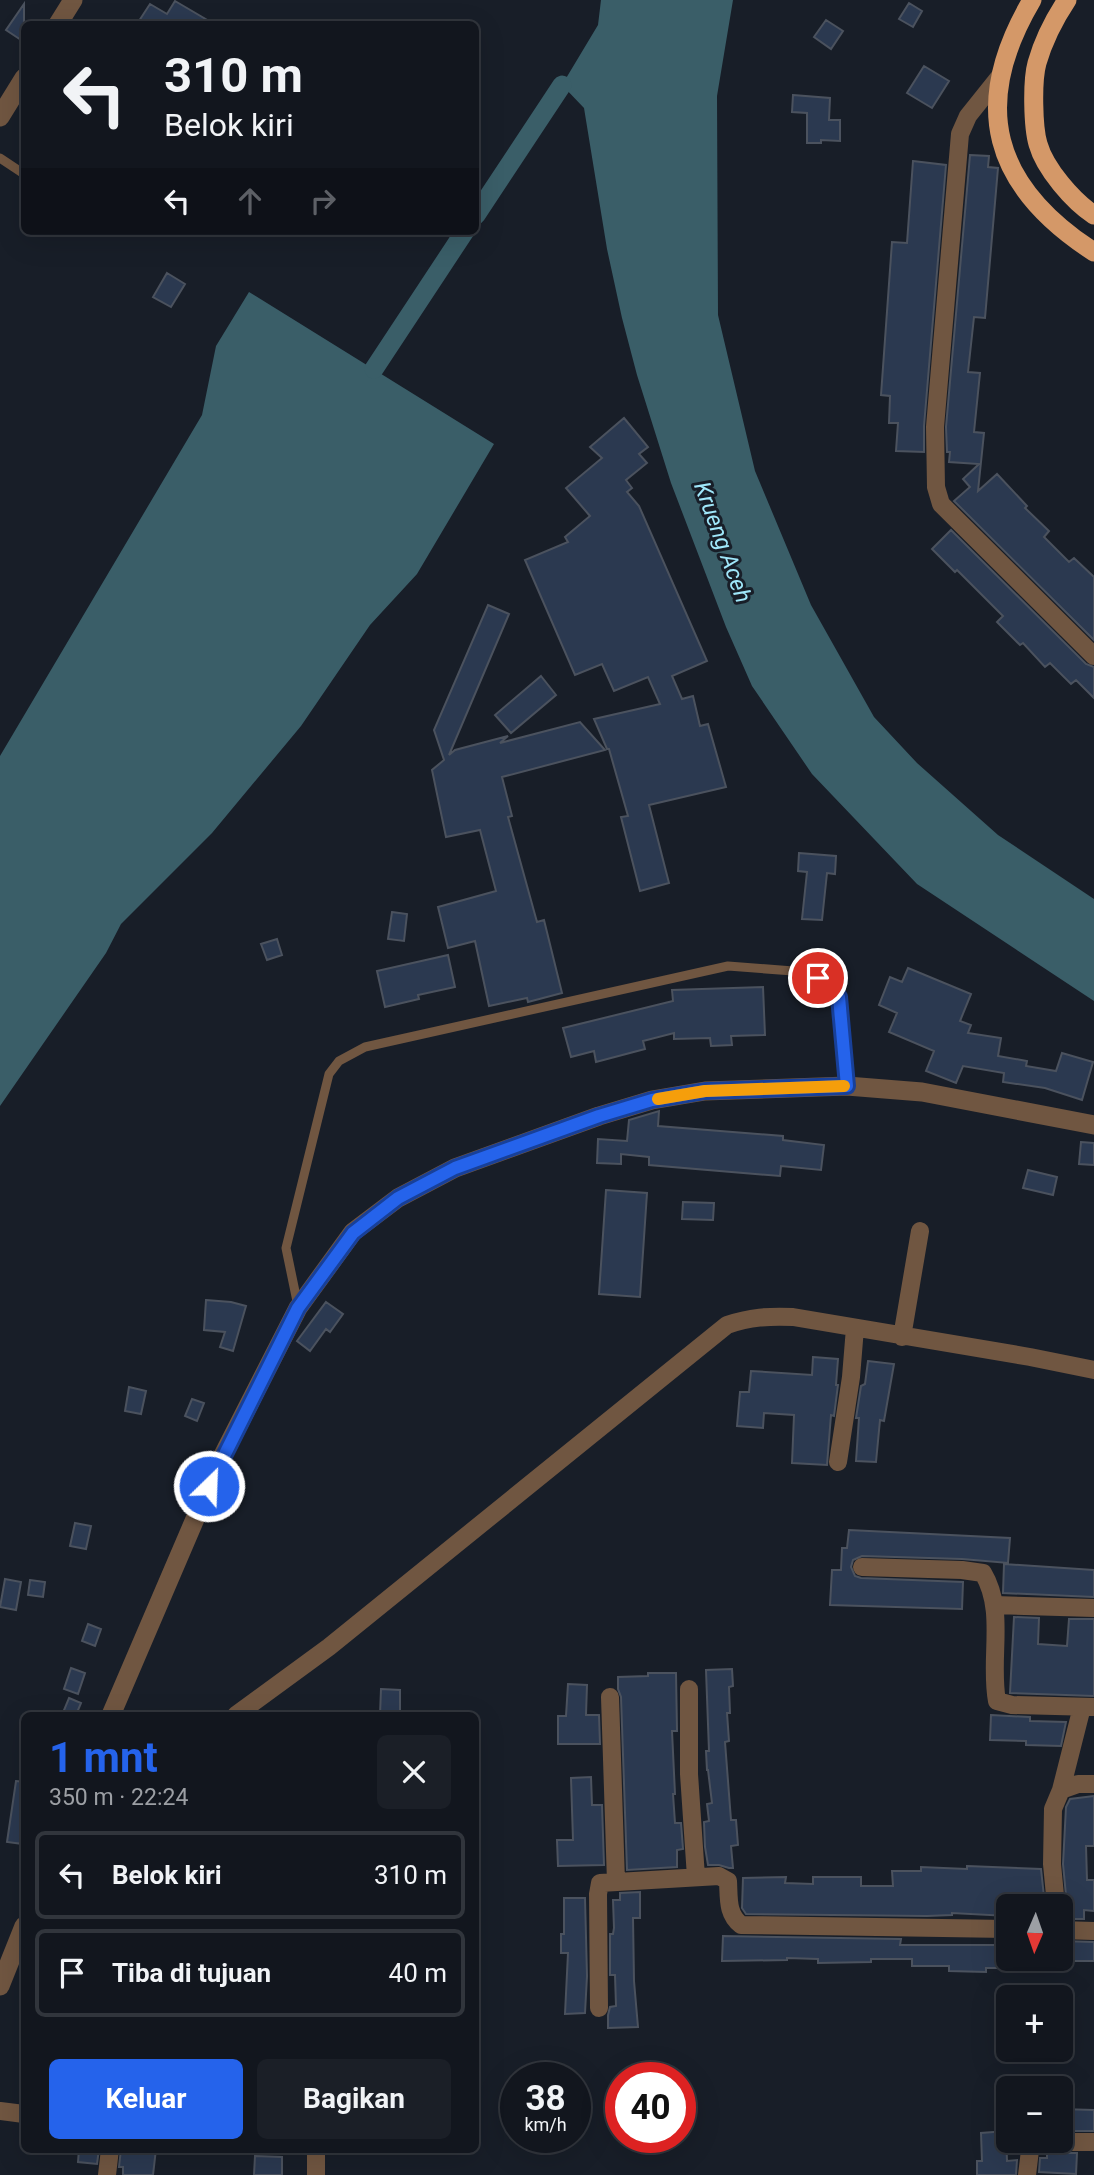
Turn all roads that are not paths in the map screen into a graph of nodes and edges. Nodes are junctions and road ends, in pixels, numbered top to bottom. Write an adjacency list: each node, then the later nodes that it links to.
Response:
1 (73, 0): 4 (street)
2 (1032, 0): 5 (highway)
3 (1067, 0): 10 (highway)
4 (60, 21)
5 (1000, 76): 11 (highway); 12 (street)
6 (21, 83): 7 (street)
7 (1, 113)
8 (0, 158): 9 (lane)
9 (21, 172)
10 (1094, 215)
11 (1094, 252)
12 (1094, 656)
13 (847, 1086): 14 (street); 16 (street); 16 (lane)
14 (1094, 1125)
15 (920, 1231): 18 (street)
16 (298, 1308): 27 (street)
17 (855, 1328): 18 (street); 20 (street); 28 (street)
18 (902, 1337): 19 (street)
19 (1094, 1370)
20 (838, 1462)
21 (862, 1567): 22 (street)
22 (994, 1605): 23 (street); 26 (street)
23 (1094, 1608)
24 (689, 1689): 31 (street)
25 (610, 1697): 32 (street)
26 (1088, 1707): 30 (street)
27 (112, 1712)
28 (240, 1712)
29 (1094, 1784): 30 (street)
30 (1061, 1790): 33 (street)
31 (696, 1877): 32 (street); 34 (street)
32 (616, 1882): 39 (street)
33 (1055, 1894)
34 (996, 1929)
35 (1073, 1930): 36 (street)
36 (1094, 1931)
37 (21, 1934): 38 (street)
38 (0, 1986)
39 (600, 2008)
40 (0, 2111): 41 (street)
41 (21, 2114)
42 (1094, 2142): 47 (street)
43 (110, 2153): 45 (street)
44 (316, 2153): 46 (street)
45 (107, 2175)
46 (316, 2175)
47 (1027, 2175)

